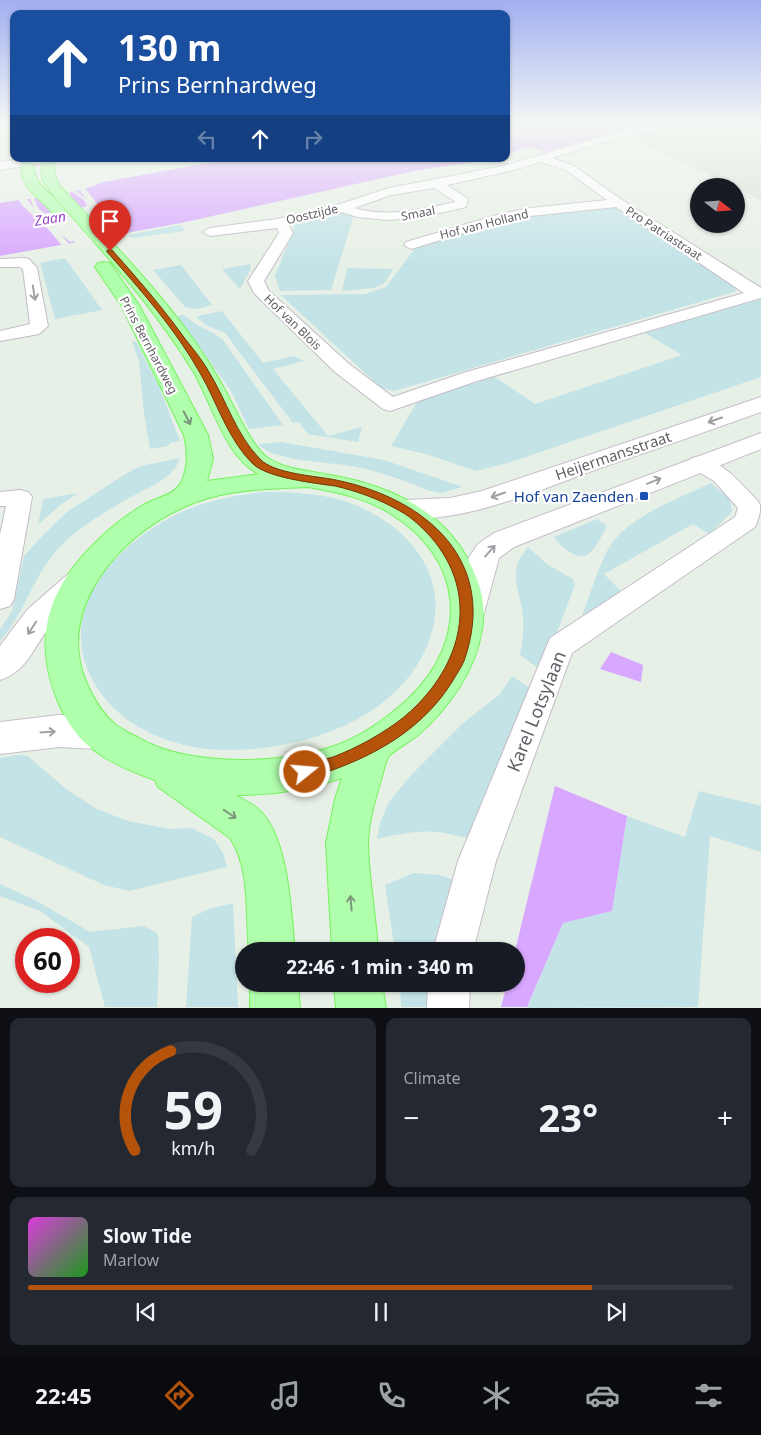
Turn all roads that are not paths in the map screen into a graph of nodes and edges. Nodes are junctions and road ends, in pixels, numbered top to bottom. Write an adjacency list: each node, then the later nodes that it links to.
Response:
1 (26, 171): 11 (main road, Prins Bernhardweg)
2 (48, 171): 11 (main road, Prins Bernhardweg)
3 (491, 171): 5 (street, Oostzijde)
4 (574, 171): 6 (street, Pro Patriastraat)
5 (436, 184): 7 (street, Oostzijde); 7 (street, Smaal)
6 (618, 203): 10 (street, Hof van Holland); 13 (street, Pro Patriastraat)
7 (342, 208): 8 (street, Oostzijde)
8 (277, 223): 9 (street, Oostzijde); 13 (street, Hof van Blois)
9 (210, 232)
10 (411, 245)
11 (102, 253): 18 (main road, Prins Bernhardweg); 19 (main road, Prins Bernhardweg, one-way to 19)
12 (0, 263): 14 (street, one-way to 14)
13 (759, 294)
14 (0, 336)
15 (761, 404): 21 (main road, Heijermansstraat, one-way to 21)
16 (761, 440): 17 (main road)
17 (700, 463): 24 (main road, one-way to 17); 32 (street, Karel Lotsylaan)
18 (308, 480): 19 (main road); 21 (main road)
19 (186, 495): 22 (main road)
20 (10, 498): 23 (street)
21 (405, 508): 24 (main road)
22 (79, 582): 25 (main road, one-way to 25); 26 (main road)
23 (0, 599)
24 (468, 613): 28 (main road)
25 (0, 666)
26 (98, 733): 27 (main road, one-way to 26); 29 (main road)
27 (0, 738)
28 (373, 746): 29 (main road); 31 (main road, one-way to 28)
29 (160, 767): 30 (main road, one-way to 30)
30 (271, 942)
31 (354, 942)
32 (455, 942)
33 (274, 992): 36 (main road)
34 (359, 992): 37 (main road)
35 (449, 992): 38 (street)
36 (275, 1008)
37 (361, 1008)
38 (448, 1008)

